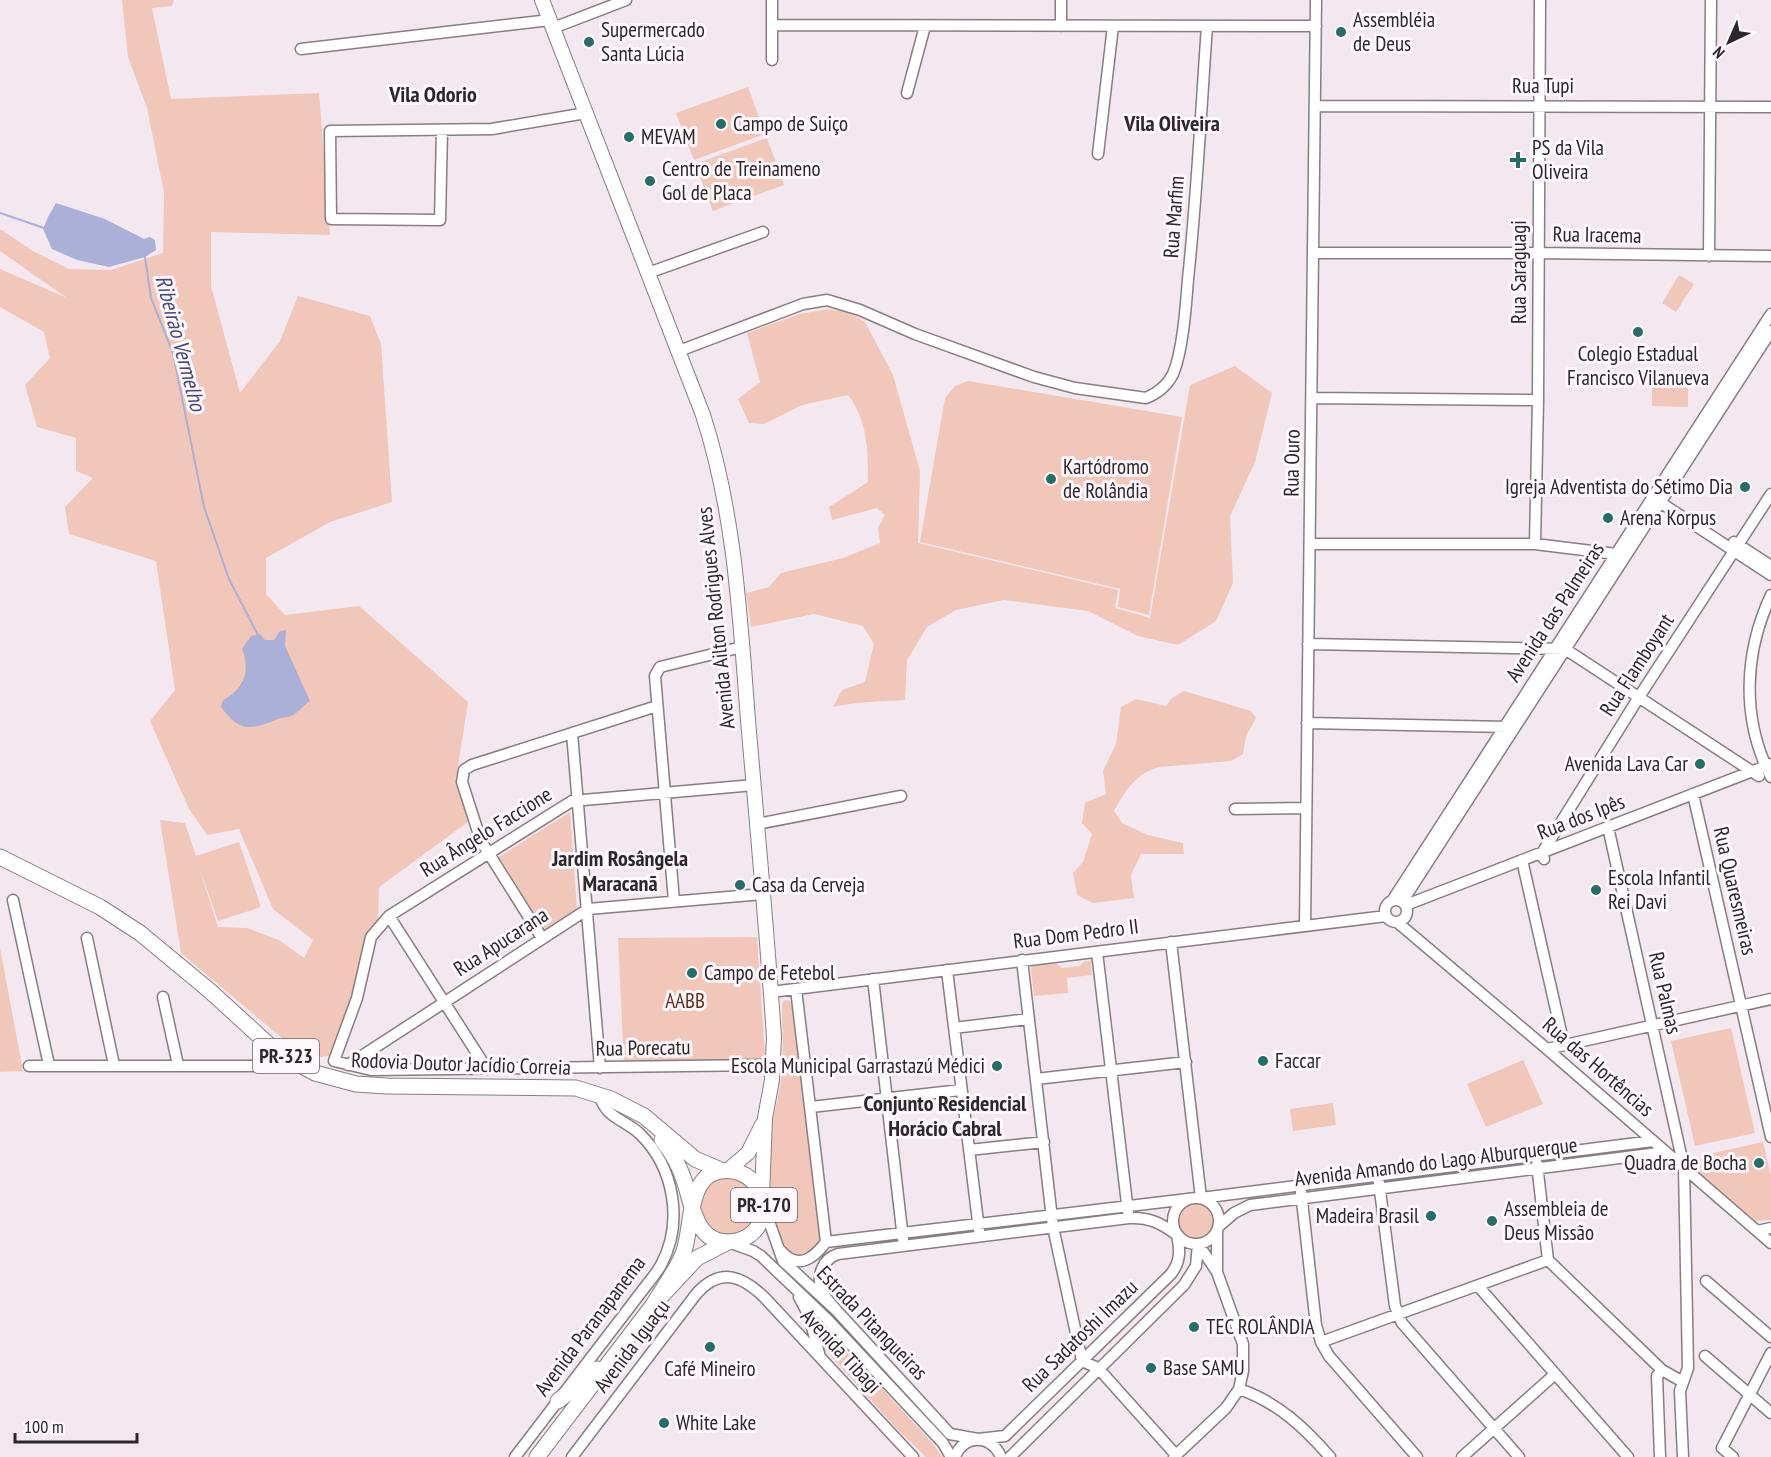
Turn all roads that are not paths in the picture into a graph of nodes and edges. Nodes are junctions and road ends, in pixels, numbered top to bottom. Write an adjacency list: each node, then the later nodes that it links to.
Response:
1 (542, 0): 8 (main road, Avenida Ailton Rodrigues Alves)
2 (626, 0): 8 (street)
3 (772, 0): 9 (street)
4 (1061, 0): 11 (street)
5 (1316, 0): 14 (street, Rua Ouro)
6 (1540, 0): 19 (street, Rua Saraguagi)
7 (1711, 0): 20 (street)
8 (551, 24): 15 (street); 22 (main road, Avenida Ailton Rodrigues Alves)
9 (772, 25): 10 (street); 16 (street)
10 (925, 26): 11 (street); 17 (street)
11 (1061, 26): 12 (street)
12 (1113, 26): 13 (street); 24 (street)
13 (1207, 26): 14 (street); 33 (street, Rua Marfim)
14 (1316, 26): 18 (street, Rua Ouro)
15 (301, 49)
16 (772, 60)
17 (907, 93)
18 (1315, 106): 19 (street, Rua Tupi); 26 (street, Rua Ouro)
19 (1539, 106): 20 (street, Rua Tupi); 27 (street, Rua Saraguagi)
20 (1710, 107): 21 (street, Rua Tupi); 28 (street)
21 (1771, 107)
22 (586, 113): 23 (street); 30 (main road, Avenida Ailton Rodrigues Alves)
23 (442, 130): 23 (street)
24 (1098, 154)
25 (763, 232): 30 (street)
26 (1314, 253): 27 (street, Rua Iracema); 34 (street, Rua Ouro)
27 (1539, 253): 28 (street, Rua Iracema); 35 (street, Rua Saraguagi)
28 (1709, 256): 29 (street, Rua Iracema)
29 (1771, 256)
30 (648, 273): 33 (main road, Avenida Ailton Rodrigues Alves)
31 (1771, 314): 37 (street, Avenida das Palmeiras)
32 (1771, 331): 37 (street, Avenida das Palmeiras)
33 (679, 351): 46 (main road, Avenida Ailton Rodrigues Alves)
34 (1312, 398): 35 (street); 38 (street, Rua Ouro)
35 (1538, 400): 39 (street, Rua Saraguagi)
36 (1771, 494): 40 (street, Rua Flamboyant)
37 (1658, 497): 40 (street); 41 (street, Avenida das Palmeiras); 47 (street, Avenida das Palmeiras)
38 (1310, 544): 39 (street); 45 (street, Rua Ouro)
39 (1535, 544): 41 (street)
40 (1736, 547): 42 (street); 43 (street); 48 (street, Rua Flamboyant)
41 (1616, 554): 47 (street, Avenida das Palmeiras)
42 (1771, 566)
43 (1771, 575)
44 (1771, 595): 53 (street)
45 (1308, 644): 47 (street); 50 (street, Rua Ouro)
46 (742, 647): 49 (street); 54 (main road, Avenida Ailton Rodrigues Alves)
47 (1560, 648): 48 (street); 51 (street, Avenida das Palmeiras)
48 (1639, 697): 53 (street); 64 (street, Rua Flamboyant)
49 (657, 706): 52 (street); 55 (street)
50 (1307, 723): 51 (street); 59 (street, Rua Ouro)
51 (1509, 727): 70 (street, Avenida das Palmeiras)
52 (572, 734): 58 (street); 63 (street)
53 (1766, 771): 57 (street, Rua dos Ipês)
54 (754, 785): 55 (street, Rua Ângelo Faccione); 61 (main road, Avenida Ailton Rodrigues Alves)
55 (666, 792): 58 (street, Rua Ângelo Faccione); 69 (street)
56 (901, 796): 61 (street)
57 (1694, 798): 62 (street, Rua dos Ipês); 88 (street, Rua Quaresmeiras)
58 (578, 800): 63 (street, Rua Ângelo Faccione); 71 (street)
59 (1306, 808): 60 (street); 75 (street, Rua Ouro)
60 (1235, 809)
61 (757, 824): 67 (main road, Avenida Ailton Rodrigues Alves)
62 (1609, 830): 64 (street, Rua dos Ipês); 90 (street, Rua Palmas)
63 (487, 853): 73 (street, Rua Ângelo Faccione); 77 (street)
64 (1543, 856): 66 (street, Rua dos Ipês)
65 (0, 857): 94 (highway, Rodovia Doutor Jacídio Correia / PR-323)
66 (1523, 863): 70 (street, Rua dos Ipês); 92 (street)
67 (763, 894): 69 (street, Rua Apucarana); 84 (main road, Avenida Ailton Rodrigues Alves)
68 (13, 900): 97 (street)
69 (674, 901): 71 (street, Rua Apucarana)
70 (1402, 905): 72 (street); 74 (street)
71 (588, 909): 77 (street, Rua Apucarana); 103 (street)
72 (1386, 915): 74 (street, Rua das Hortências); 75 (street, Rua Dom Pedro II)
73 (389, 916): 87 (street); 95 (street, Rua Ângelo Faccione)
74 (1397, 922): 93 (street, Rua das Hortências)
75 (1305, 926): 78 (street, Rua Dom Pedro II)
76 (87, 938): 98 (street)
77 (542, 938): 87 (street, Rua Apucarana)
78 (1171, 942): 79 (street, Rua Dom Pedro II); 96 (street)
79 (1097, 952): 80 (street, Rua Dom Pedro II); 105 (street)
80 (1022, 960): 81 (street, Rua Dom Pedro II); 89 (street)
81 (947, 970): 82 (street, Rua Dom Pedro II); 91 (street)
82 (873, 979): 83 (street, Rua Dom Pedro II); 109 (street)
83 (796, 989): 84 (street, Rua Dom Pedro II); 111 (street)
84 (771, 992): 101 (main road, Avenida Ailton Rodrigues Alves)
85 (163, 997): 99 (street)
86 (1771, 999): 88 (street)
87 (444, 1002): 100 (street, Rua Apucarana); 104 (street)
88 (1742, 1006): 90 (street); 113 (street, Rua Quaresmeiras)
89 (1029, 1019): 91 (street); 106 (street)
90 (1652, 1026): 92 (street); 119 (street, Rua Palmas)
91 (954, 1028): 107 (street)
92 (1564, 1045): 93 (street)
93 (1547, 1049): 114 (street, Rua das Hortências)
94 (280, 1053): 99 (street); 108 (highway, Rodovia Doutor Jacídio Correia / PR-323)
95 (334, 1061): 100 (street, Rua Porecatu)
96 (1186, 1062): 105 (street); 125 (street)
97 (49, 1065): 98 (street); 102 (street)
98 (114, 1065): 99 (street)
99 (178, 1065)
100 (348, 1065): 104 (street, Rua Porecatu)
101 (773, 1065): 103 (street, Rua Porecatu); 112 (main road, Avenida Ailton Rodrigues Alves)
102 (29, 1066)
103 (600, 1068): 104 (street, Rua Porecatu)
104 (487, 1069)
105 (1111, 1070): 106 (street); 129 (street)
106 (1036, 1080): 115 (street)
107 (961, 1090): 109 (street); 116 (street)
108 (597, 1094): 110 (highway, Rodovia Doutor Jacídio Correia / PR-323); 167 (street, Avenida Paranapanema)
109 (886, 1098): 111 (street); 139 (street)
110 (627, 1107): 121 (highway, Rodovia Doutor Jacídio Correia / PR-323); 130 (highway, Rodovia Doutor Jacídio Correia / PR-323)
111 (811, 1107): 141 (street)
112 (765, 1118): 121 (main road); 128 (main road)
113 (1771, 1137)
114 (1653, 1141): 117 (street, Rua das Hortências); 118 (street, Avenida Amando do Lago Alburquerque)
115 (1044, 1142): 116 (street); 132 (street)
116 (969, 1150): 133 (street)
117 (1666, 1152): 119 (street, Rua das Hortências); 120 (street, Avenida Amando do Lago Alburquerque)
118 (1536, 1157): 120 (street); 122 (street, Avenida Amando do Lago Alburquerque)
119 (1684, 1168): 136 (street, Rua das Hortências); 164 (street, Rua Palmas)
120 (1538, 1169): 124 (street, Avenida Amando do Lago Alburquerque); 145 (street)
121 (726, 1171): 128 (highway, PR-170); 130 (highway, PR-170)
122 (1378, 1176): 123 (street, Avenida Amando do Lago Alburquerque); 124 (street)
123 (1301, 1186): 125 (street, Avenida Amando do Lago Alburquerque); 127 (street)
124 (1380, 1189): 127 (street, Avenida Amando do Lago Alburquerque); 153 (street)
125 (1201, 1198): 126 (street); 135 (street)
126 (1188, 1199): 129 (street); 137 (street)
127 (1302, 1199): 135 (street, Avenida Amando do Lago Alburquerque); 155 (street)
128 (763, 1202): 140 (highway, PR-170); 144 (street, Estrada Pitangueiras)
129 (1127, 1205): 131 (street); 132 (street)
130 (692, 1208): 140 (highway, PR-170); 151 (highway, PR-170)
131 (1129, 1218): 132 (street); 137 (street)
132 (1052, 1222): 133 (street); 138 (street); 160 (street)
133 (978, 1224): 138 (street); 139 (street)
134 (1771, 1228): 136 (street)
135 (1217, 1229): 143 (street); 146 (street)
136 (1757, 1232): 142 (street, Rua das Hortências)
137 (1177, 1235): 143 (street); 160 (street, Rua Sadatoshi Imazu)
138 (979, 1236): 139 (street)
139 (903, 1240): 141 (street); 152 (street)
140 (728, 1242): 149 (street, Estrada Pitangueiras); 151 (highway, PR-170)
141 (826, 1242): 144 (street)
142 (1771, 1243)
143 (1198, 1244): 146 (street); 161 (street, Rua Sadatoshi Imazu)
144 (776, 1245): 152 (street, Estrada Pitangueiras)
145 (1548, 1260): 150 (street); 162 (street)
146 (1217, 1272): 165 (street)
147 (735, 1277): 159 (street, Avenida Tibagi); 174 (street, Avenida Iguaçu)
148 (1706, 1281): 154 (street)
149 (790, 1284): 159 (street); 176 (street, Estrada Pitangueiras)
150 (1478, 1286): 153 (street); 163 (street)
151 (653, 1305): 157 (highway, PR-170)
152 (837, 1311): 170 (street, Estrada Pitangueiras)
153 (1398, 1315): 155 (street); 169 (street)
154 (1771, 1337)
155 (1321, 1342): 181 (street)
156 (1771, 1353): 166 (street)
157 (614, 1356): 167 (highway); 173 (highway, PR-170)
158 (1705, 1356): 166 (street)
159 (820, 1357): 175 (street, Avenida Tibagi)
160 (1082, 1361): 161 (street); 170 (street, Rua Sadatoshi Imazu)
161 (1098, 1368): 171 (street); 179 (street, Rua Sadatoshi Imazu)
162 (1662, 1370): 164 (street); 185 (street)
163 (1554, 1375): 169 (street); 184 (street)
164 (1683, 1382): 186 (street, Rua Palmas)
165 (1239, 1389): 171 (street); 180 (street)
166 (1750, 1395): 168 (street); 187 (street)
167 (558, 1401): 172 (street, Avenida Paranapanema)
168 (1771, 1413)
169 (1494, 1428): 182 (street); 183 (street)
170 (978, 1439): 177 (street); 178 (street)
171 (1175, 1456)
172 (514, 1457)
173 (537, 1457)
174 (572, 1457)
175 (913, 1457)
176 (951, 1457)
177 (955, 1457)
178 (1001, 1457)
179 (1010, 1457)
180 (1330, 1457)
181 (1417, 1457)
182 (1462, 1457)
183 (1519, 1457)
184 (1628, 1457)
185 (1660, 1457)
186 (1683, 1457)
187 (1733, 1457)

